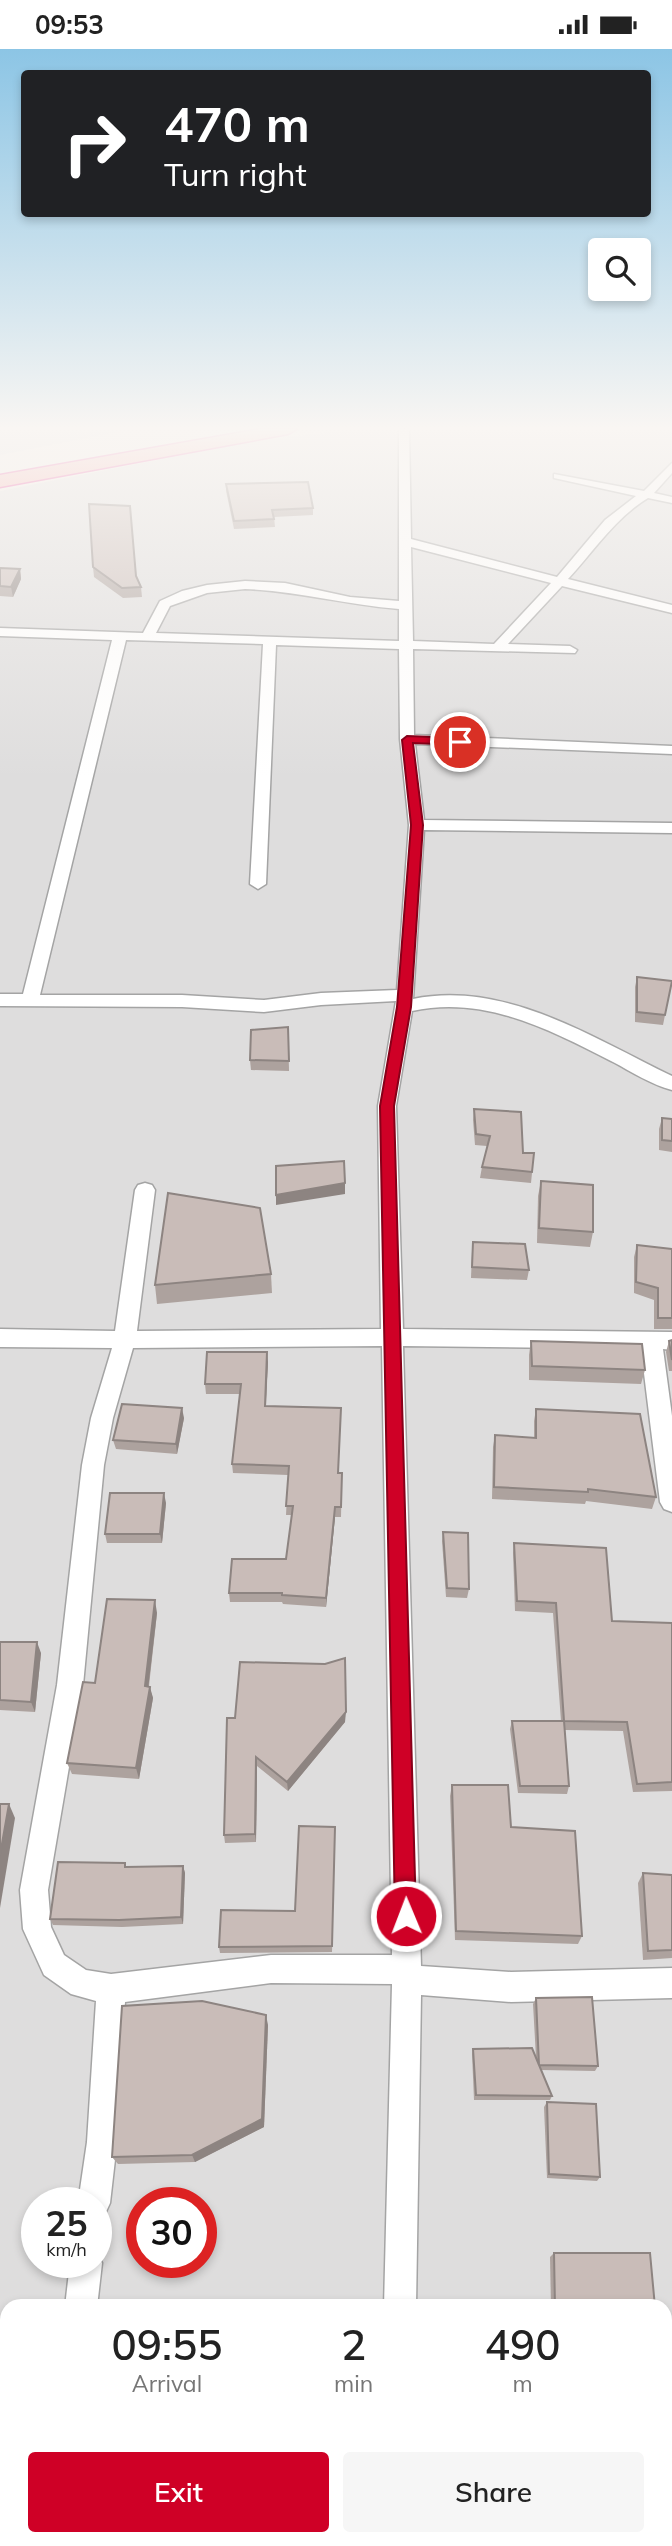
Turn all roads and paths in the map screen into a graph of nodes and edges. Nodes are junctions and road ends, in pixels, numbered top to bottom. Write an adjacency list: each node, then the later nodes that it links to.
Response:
1 (406, 546): 5 (street)
2 (423, 546): 4 (street)
3 (590, 546): 4 (street)
4 (559, 581): 6 (street); 12 (street)
5 (407, 606): 9 (street); 11 (street)
6 (672, 609)
7 (0, 632): 8 (street)
8 (120, 636): 9 (street); 20 (street)
9 (147, 636): 10 (street)
10 (270, 640): 11 (street); 18 (street)
11 (406, 645): 12 (street); 14 (street)
12 (497, 648): 13 (street)
13 (570, 650)
14 (407, 740): 15 (street); 16 (street)
15 (672, 750)
16 (417, 825): 17 (street); 21 (street)
17 (672, 828)
18 (258, 884)
19 (0, 1000): 20 (street)
20 (30, 1001): 21 (street)
21 (405, 1001): 22 (street); 24 (street)
22 (672, 1084)
23 (145, 1190): 26 (street)
24 (390, 1337): 26 (street); 27 (street); 29 (street)
25 (0, 1338): 26 (street)
26 (125, 1340): 31 (street)
27 (661, 1341): 28 (street)
28 (672, 1502)
29 (407, 1975): 30 (street); 31 (street); 35 (street)
30 (672, 1983)
31 (111, 1989): 32 (street)
32 (96, 2187)
33 (84, 2278): 34 (street)
34 (82, 2299)
35 (400, 2299)

